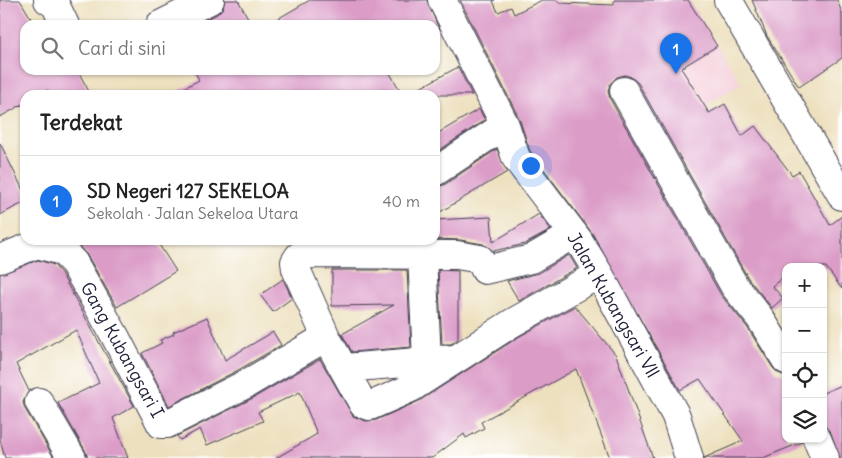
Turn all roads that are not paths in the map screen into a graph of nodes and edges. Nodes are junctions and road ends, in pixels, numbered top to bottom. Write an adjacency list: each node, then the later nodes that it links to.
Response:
1 (48, 0): 5 (street)
2 (210, 0): 6 (street)
3 (442, 0): 8 (street, Jalan Kubangsari Vll)
4 (728, 0): 10 (street)
5 (62, 20)
6 (170, 20)
7 (624, 91): 19 (street)
8 (504, 125): 9 (street); 11 (street, Jalan Kubangsari Vll)
9 (440, 169)
10 (842, 196)
11 (574, 234): 15 (street); 17 (street, Jalan Kubangsari Vll)
12 (34, 245): 16 (street, Gang Kubangsari I)
13 (41, 245): 18 (street, Gang Kubangsari I)
14 (296, 248): 15 (street); 18 (street)
15 (422, 254): 21 (street)
16 (0, 258)
17 (599, 274): 20 (street); 26 (street, Jalan Kubangsari Vll)
18 (326, 337): 22 (street)
19 (782, 354)
20 (454, 359): 21 (street); 22 (street)
21 (427, 360): 22 (street)
22 (344, 368)
23 (39, 402): 25 (street)
24 (819, 443): 27 (street)
25 (72, 458)
26 (689, 458)
27 (825, 458)

